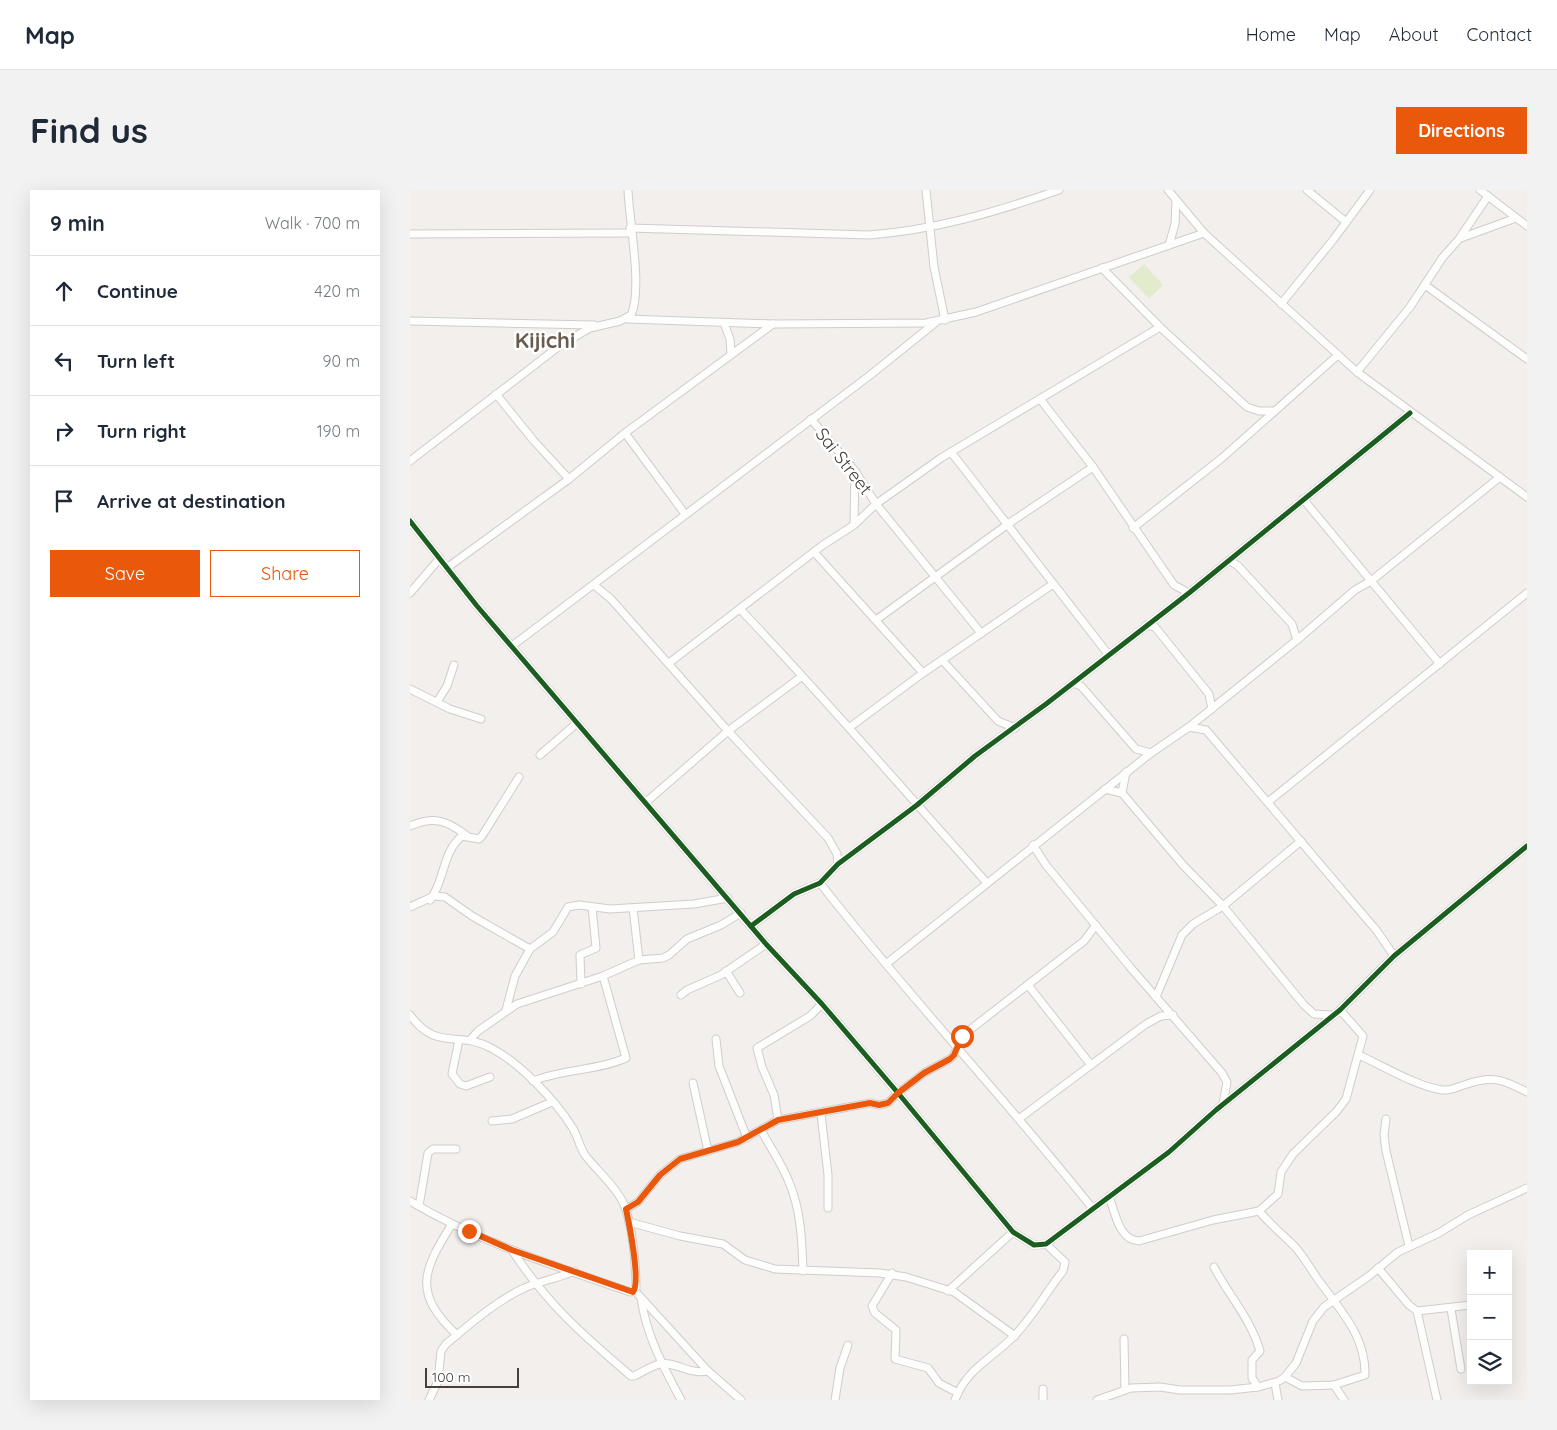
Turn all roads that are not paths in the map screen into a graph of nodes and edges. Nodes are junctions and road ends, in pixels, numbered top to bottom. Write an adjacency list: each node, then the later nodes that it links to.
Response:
1 (628, 190): 15 (street)
2 (926, 190): 14 (street)
3 (1058, 190): 8 (street)
4 (1168, 190): 10 (street)
5 (1307, 190): 12 (street)
6 (1370, 190): 12 (street)
7 (1480, 190): 9 (street)
8 (1046, 192): 14 (street)
9 (1488, 196): 11 (street); 18 (street)
10 (1176, 200): 16 (street); 19 (street)
11 (1516, 218): 13 (street); 18 (street)
12 (1346, 222): 22 (street)
13 (1527, 226)
14 (929, 228): 15 (street); 25 (street)
15 (631, 231): 17 (street); 23 (street)
16 (1204, 233): 19 (street); 22 (street)
17 (410, 234)
18 (1459, 239): 21 (street)
19 (1170, 245): 20 (street)
20 (1102, 268): 25 (street); 29 (street)
21 (1425, 285): 32 (street); 33 (street)
22 (1281, 304): 31 (street)
23 (627, 319): 26 (street); 28 (street)
24 (410, 321): 28 (street)
25 (941, 321): 27 (street); 39 (street)
26 (724, 323): 27 (street); 30 (street)
27 (773, 324): 30 (street)
28 (597, 326): 34 (street)
29 (1160, 326): 35 (street); 36 (street)
30 (731, 354): 41 (street)
31 (1338, 355): 33 (street); 37 (street)
32 (1527, 359)
33 (1357, 372): 38 (street)
34 (496, 394): 43 (street); 47 (street)
35 (1040, 399): 42 (street); 44 (street)
36 (1251, 409): 37 (street); 40 (street)
37 (1274, 411): 40 (street)
38 (1410, 413): 46 (street); 49 (street)
39 (811, 419): 45 (street, Sai Street); 51 (street)
40 (1256, 427): 55 (street)
41 (625, 433): 47 (street); 51 (street)
42 (951, 452): 50 (street); 53 (street)
43 (410, 461)
44 (1093, 467): 53 (street); 55 (street)
45 (855, 471): 50 (street, Sai Street); 54 (street)
46 (1500, 477): 48 (street); 61 (street)
47 (568, 479): 59 (street)
48 (1527, 497)
49 (1303, 499): 58 (street); 61 (street)
50 (876, 504): 54 (street); 60 (street, Sai Street)
51 (685, 514): 63 (street)
52 (410, 521): 57 (street)
53 (1008, 524): 60 (street); 62 (street)
54 (854, 525): 56 (street)
55 (1133, 528): 64 (street)
56 (814, 552): 69 (street); 70 (street)
57 (440, 558): 59 (street); 65 (street)
58 (1230, 560): 66 (street); 73 (street)
59 (448, 567): 74 (street)
60 (936, 576): 70 (street); 72 (street, Sai Street)
61 (1371, 581): 73 (street); 78 (street)
62 (1053, 584): 72 (street); 75 (street)
63 (594, 585): 74 (street); 77 (street)
64 (1174, 585): 66 (street); 68 (street)
65 (410, 593)
66 (1189, 593): 68 (street)
67 (1527, 593): 78 (street)
68 (1174, 604): 71 (street)
69 (740, 609): 77 (street); 81 (street)
70 (876, 620): 80 (street)
71 (1146, 625): 75 (street); 85 (street)
72 (981, 633): 76 (street)
73 (1297, 640): 85 (street)
74 (512, 646): 87 (street)
75 (1108, 654): 82 (street)
76 (942, 660): 80 (street); 90 (street)
77 (669, 663): 92 (street)
78 (1440, 664): 101 (street)
79 (454, 665): 84 (street)
80 (923, 673): 88 (street)
81 (801, 676): 88 (street); 92 (street)
82 (1073, 683): 90 (street); 93 (street)
83 (410, 689): 84 (street)
84 (437, 702): 86 (street)
85 (1209, 711): 89 (street); 91 (street)
86 (481, 719)
87 (577, 723): 95 (street); 102 (street)
88 (850, 726): 103 (street)
89 (1189, 726): 91 (street); 94 (street)
90 (1015, 728): 103 (street)
91 (1206, 730): 101 (street)
92 (728, 732): 102 (street); 109 (street)
93 (1136, 749): 94 (street); 96 (street)
94 (1151, 753): 96 (street)
95 (540, 754)
96 (1136, 764): 97 (street)
97 (1126, 772): 99 (street); 100 (street)
98 (518, 778): 105 (street)
99 (1105, 789): 100 (street); 107 (street)
100 (1122, 793): 116 (street)
101 (1268, 802): 106 (street)
102 (645, 803): 112 (street)
103 (917, 805): 109 (street); 111 (street)
104 (410, 826): 105 (street)
105 (466, 835): 113 (street)
106 (1301, 841): 116 (street); 123 (street)
107 (1033, 845): 111 (street); 119 (street)
108 (1527, 846): 123 (street)
109 (838, 864): 110 (street)
110 (820, 883): 120 (street); 125 (street)
111 (987, 883): 125 (street)
112 (728, 898): 117 (street); 118 (street)
113 (430, 900): 114 (street); 122 (street)
114 (410, 906)
115 (592, 906): 117 (street); 122 (street); 128 (street)
116 (1222, 906): 132 (street); 138 (street)
117 (633, 908): 124 (street)
118 (741, 913): 120 (street); 124 (street)
119 (1096, 925): 129 (street); 132 (street)
120 (751, 926): 121 (street)
121 (766, 944): 126 (street); 133 (street)
122 (530, 949): 135 (street)
123 (1394, 956): 134 (street)
124 (638, 960): 127 (street)
125 (886, 964): 142 (street)
126 (726, 971): 130 (street); 131 (street)
127 (603, 976): 128 (street); 147 (street)
128 (581, 984): 135 (street)
129 (1028, 985): 142 (street); 144 (street)
130 (740, 994)
131 (681, 995)
132 (1156, 997): 137 (street)
133 (822, 1004): 151 (street); 157 (street)
134 (1340, 1010): 138 (street); 143 (street)
135 (505, 1011): 141 (street)
136 (410, 1015): 140 (street)
137 (1173, 1015): 144 (street); 146 (street)
138 (1332, 1016): 149 (street)
139 (716, 1039): 160 (street)
140 (459, 1040): 141 (street); 145 (street)
141 (470, 1040): 147 (street)
142 (957, 1046): 151 (street); 155 (street)
143 (1359, 1055): 150 (street); 170 (street)
144 (1091, 1065): 155 (street)
145 (490, 1078)
146 (1227, 1080): 149 (street); 153 (street)
147 (533, 1081): 152 (street)
148 (693, 1082): 162 (street)
149 (1242, 1089): 153 (street)
150 (1527, 1092)
151 (898, 1093): 154 (street); 173 (street)
152 (552, 1102): 158 (street); 168 (street)
153 (1223, 1104): 164 (street)
154 (821, 1114): 157 (street); 167 (street)
155 (1020, 1118): 169 (street)
156 (1386, 1119): 175 (street)
157 (778, 1120): 159 (street)
158 (492, 1121)
159 (760, 1130): 160 (street); 180 (street)
160 (747, 1138): 162 (street)
161 (456, 1149): 166 (street)
162 (708, 1151): 168 (street)
163 (1527, 1188): 175 (street)
164 (1108, 1196): 169 (street); 170 (street)
165 (410, 1201): 166 (street)
166 (419, 1206): 172 (street)
167 (828, 1208)
168 (626, 1209): 171 (street)
169 (1093, 1209): 174 (street)
170 (1259, 1211): 186 (street)
171 (629, 1222): 180 (street); 183 (street)
172 (452, 1224): 176 (street); 190 (street)
173 (1013, 1232): 174 (street); 184 (street)
174 (1046, 1244): 191 (street)
175 (1409, 1246): 178 (street)
176 (512, 1250): 179 (street); 182 (street)
177 (1214, 1267): 200 (street)
178 (1378, 1268): 186 (street); 189 (street)
179 (574, 1271): 182 (street); 183 (street)
180 (803, 1271): 181 (street)
181 (892, 1273): 184 (street); 204 (street)
182 (535, 1284): 190 (street); 194 (street)
183 (635, 1291): 185 (street)
184 (948, 1291): 191 (street)
185 (642, 1298): 194 (street); 196 (street)
186 (1334, 1301): 197 (street); 199 (street)
187 (1467, 1306): 188 (street)
188 (1451, 1309): 189 (street); 195 (street)
189 (1417, 1311): 214 (street)
190 (457, 1335): 205 (street)
191 (1014, 1336): 204 (street)
192 (1124, 1339): 203 (street)
193 (848, 1345): 209 (street)
194 (662, 1364): 196 (street); 206 (street)
195 (1461, 1369)
196 (708, 1371): 201 (street)
197 (1285, 1378): 198 (street); 199 (street)
198 (1275, 1383): 200 (street); 212 (street)
199 (1334, 1385): 213 (street)
200 (1258, 1387): 203 (street)
201 (725, 1388): 207 (street); 208 (street)
202 (1043, 1389): 210 (street)
203 (1124, 1389): 211 (street)
204 (956, 1396)
205 (429, 1400)
206 (681, 1400)
207 (728, 1400)
208 (740, 1400)
209 (836, 1400)
210 (1043, 1400)
211 (1097, 1400)
212 (1278, 1400)
213 (1344, 1400)
214 (1437, 1400)

